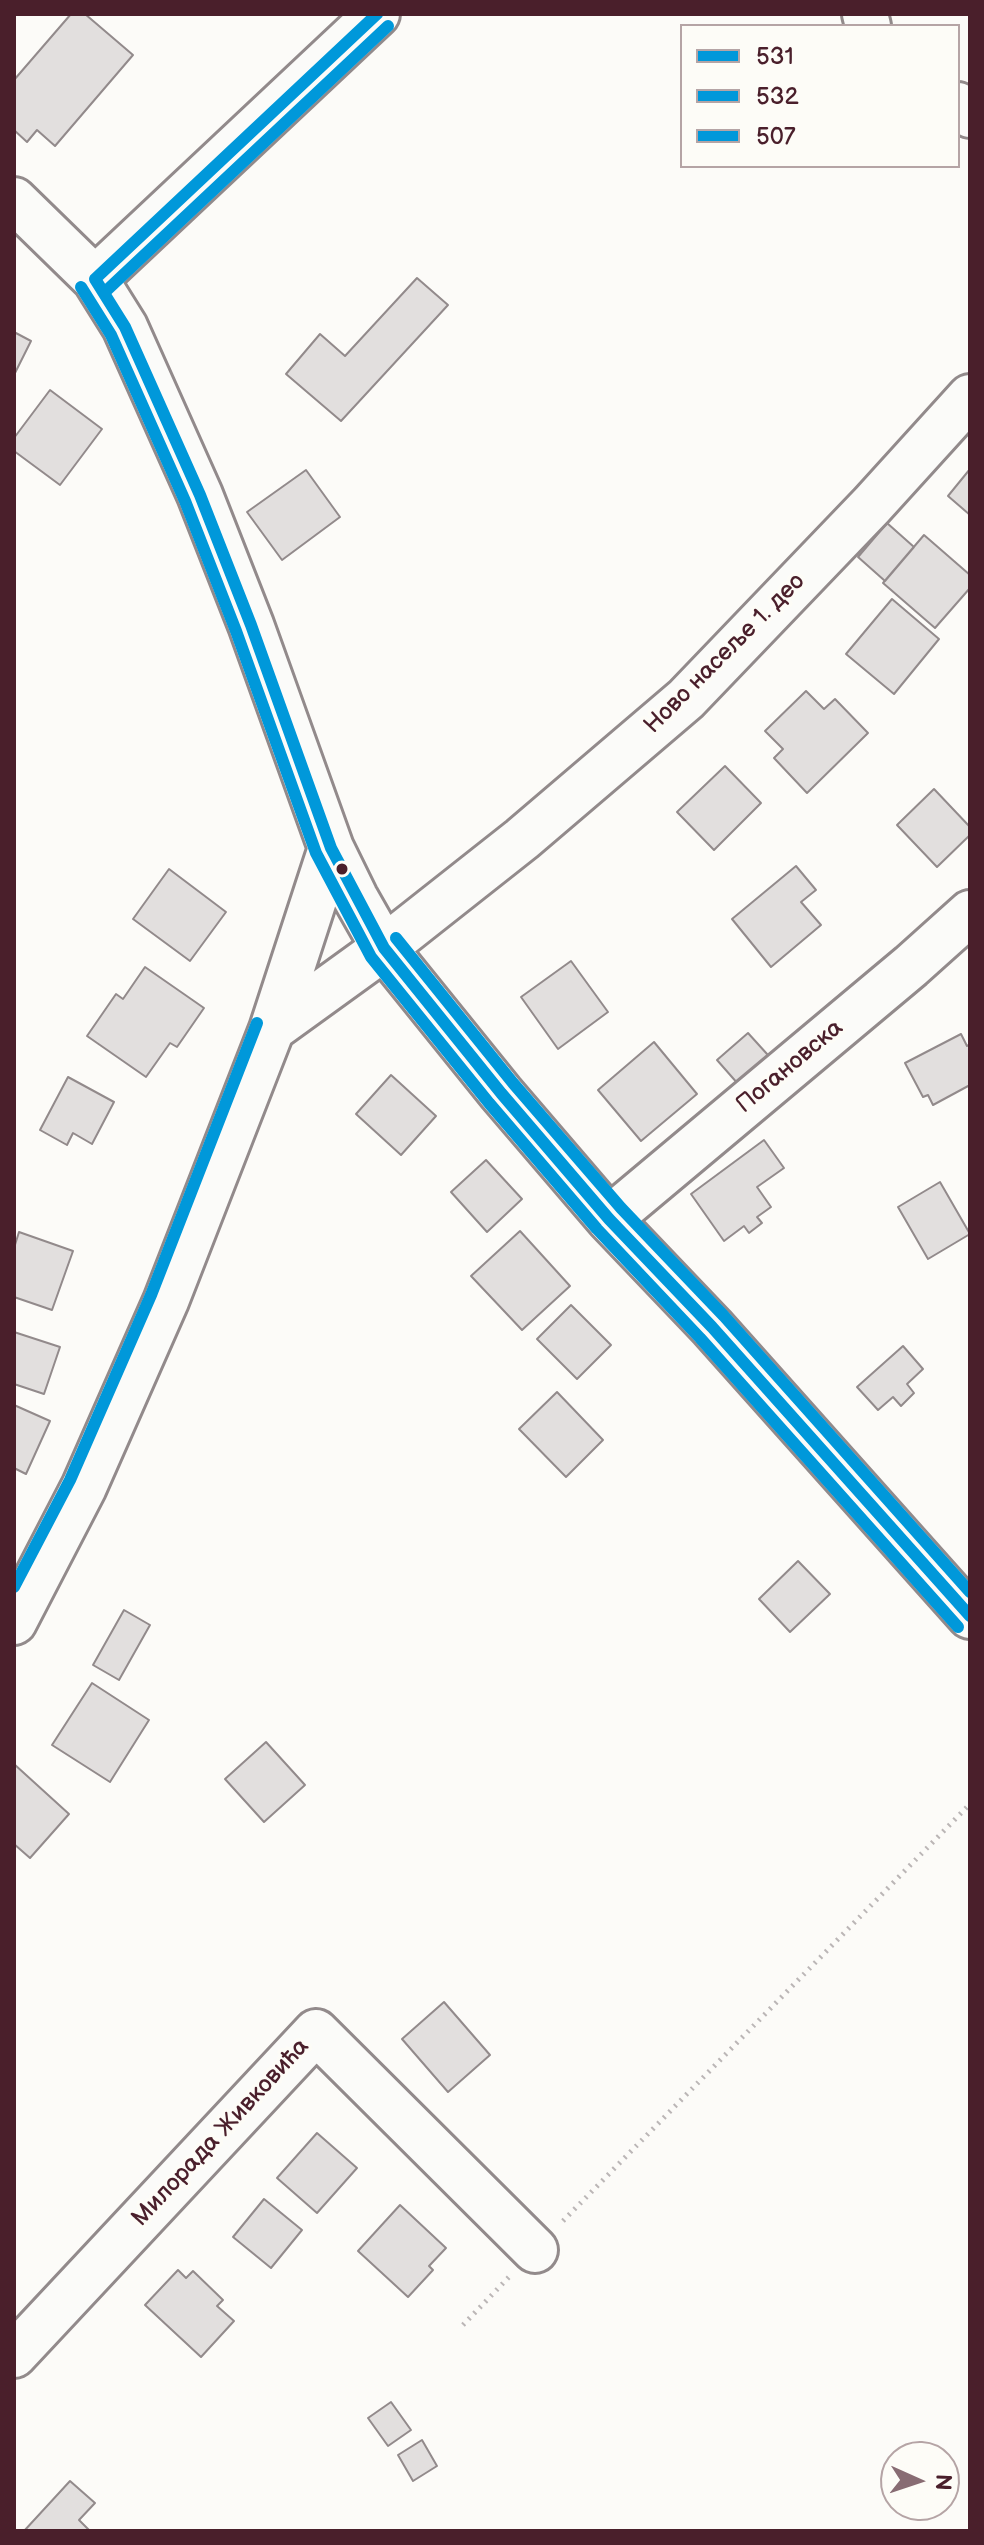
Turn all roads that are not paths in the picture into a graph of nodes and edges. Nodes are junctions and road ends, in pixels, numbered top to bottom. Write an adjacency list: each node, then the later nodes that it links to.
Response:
1 (374, 16): 3 (street)
2 (14, 200): 3 (street)
3 (95, 279): 5 (street)
4 (970, 397): 7 (street, Ново насеље 1. део)
5 (331, 848): 7 (street); 8 (street)
6 (970, 913): 9 (street, Погановска)
7 (384, 948): 8 (street, Ново насеље 1. део); 9 (street)
8 (272, 1029): 11 (street)
9 (609, 1219): 10 (street)
10 (970, 1616)
11 (14, 1622)
12 (535, 2250): 13 (street, Милорада Живковића)
13 (14, 2355)

